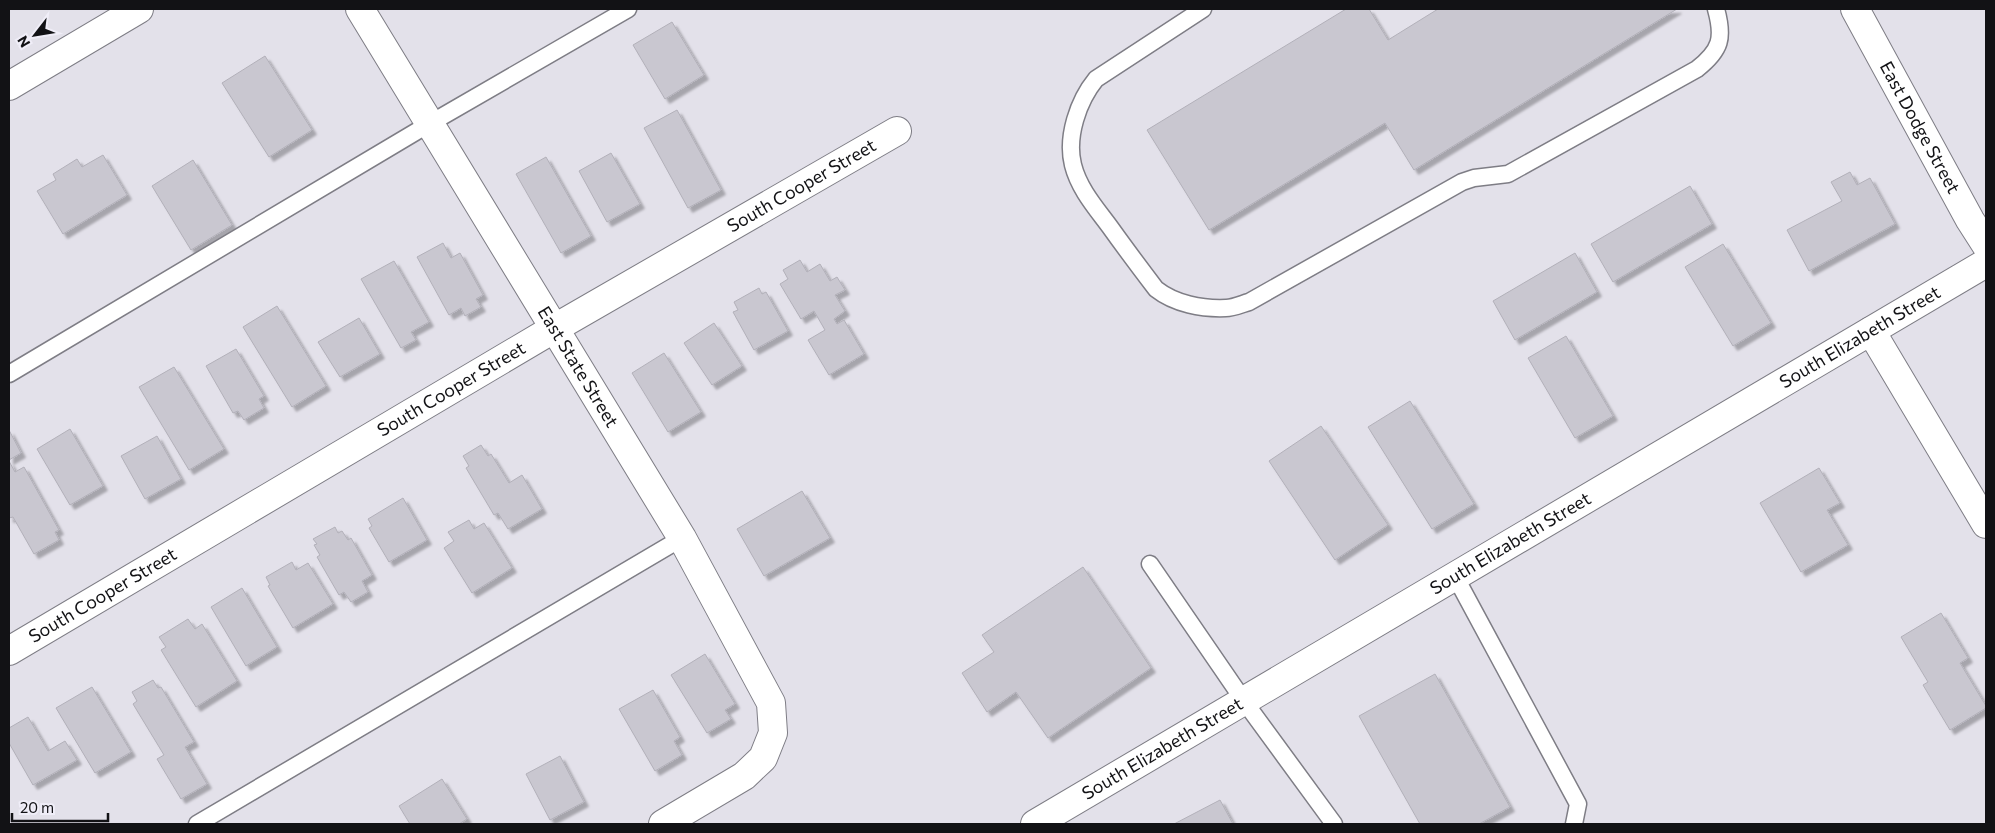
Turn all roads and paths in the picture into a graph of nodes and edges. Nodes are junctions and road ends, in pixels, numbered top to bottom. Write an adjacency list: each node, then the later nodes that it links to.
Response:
1 (139, 9): 7 (street)
2 (360, 9): 8 (street, East State Street)
3 (628, 9): 8 (lane)
4 (1203, 9): 5 (lane)
5 (1716, 9)
6 (1855, 9): 10 (street, East Dodge Street)
7 (9, 86)
8 (429, 124): 12 (street, East State Street); 14 (lane)
9 (897, 131): 12 (street, South Cooper Street)
10 (1986, 246)
11 (1986, 263): 13 (street, South Elizabeth Street)
12 (555, 328): 16 (street, East State Street); 19 (street, South Cooper Street)
13 (1871, 331): 15 (street); 18 (street, South Elizabeth Street)
14 (9, 374)
15 (1986, 524)
16 (682, 538): 22 (lane); 23 (street, East State Street)
17 (1150, 564): 20 (lane)
18 (1455, 576): 20 (street, South Elizabeth Street); 25 (lane)
19 (9, 651)
20 (1244, 701): 21 (street, South Elizabeth Street); 24 (lane)
21 (1048, 821)
22 (197, 824)
23 (663, 824)
24 (1334, 824)
25 (1574, 824)

